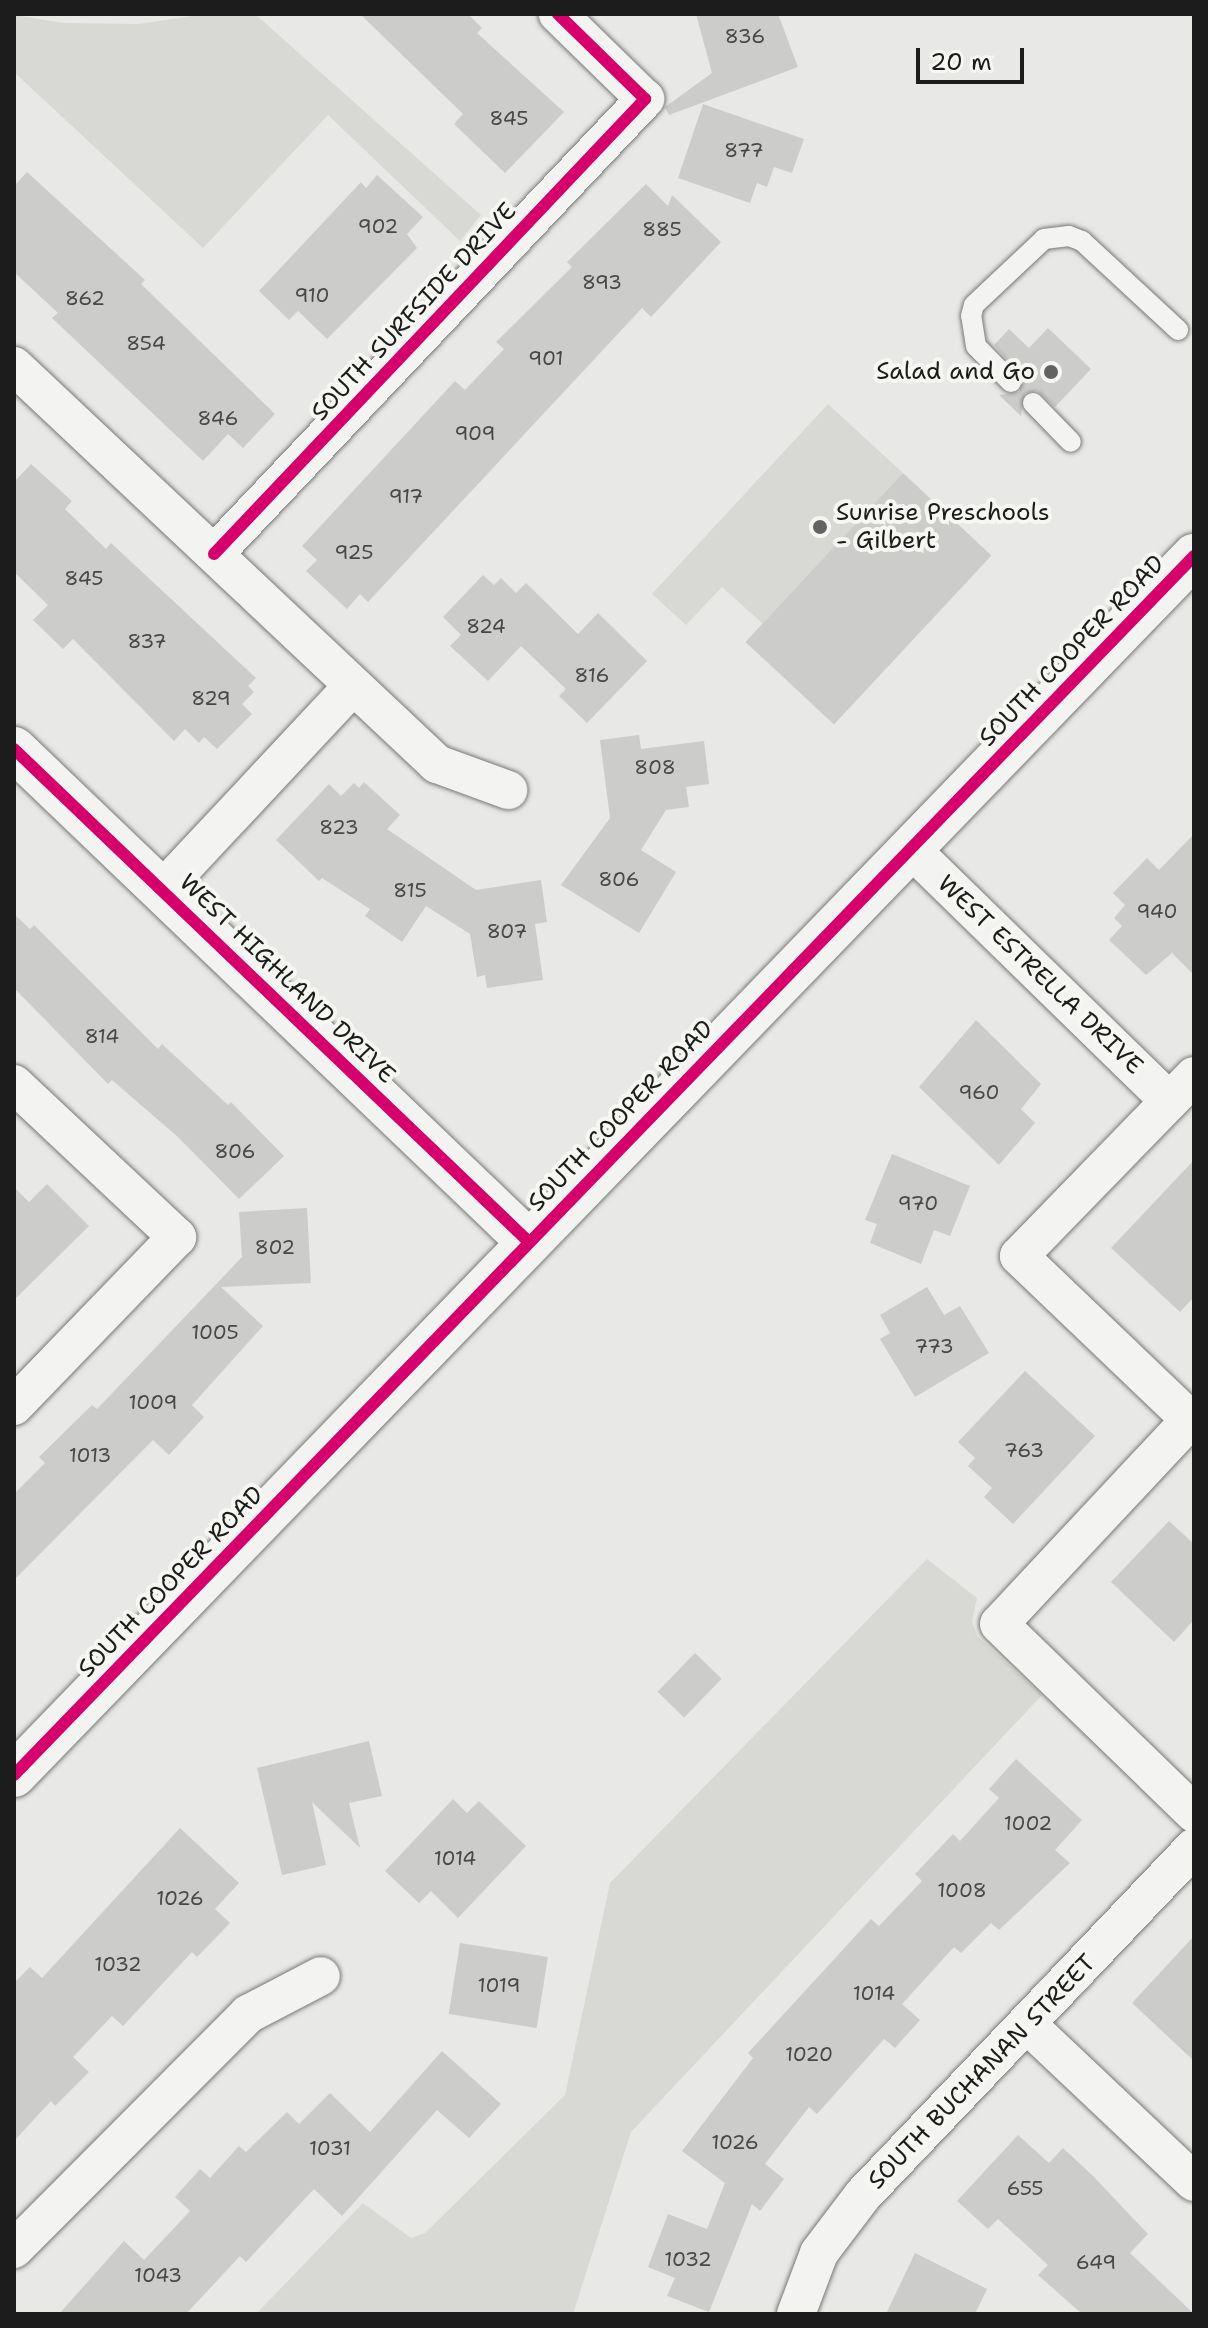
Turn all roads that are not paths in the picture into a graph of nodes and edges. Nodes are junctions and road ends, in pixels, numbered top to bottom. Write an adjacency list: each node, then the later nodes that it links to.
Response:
1 (558, 14): 7 (street, SOUTH SURFSIDE DRIVE)
2 (1178, 330): 4 (lane)
3 (14, 366): 7 (street)
4 (1011, 382)
5 (1033, 403): 6 (lane)
6 (1071, 442)
7 (214, 554): 9 (street)
8 (1194, 556): 12 (main road, SOUTH COOPER ROAD)
9 (353, 686): 11 (street); 13 (street)
10 (14, 749): 13 (main road, WEST HIGHLAND DRIVE)
11 (508, 790)
12 (911, 849): 15 (street, WEST ESTRELLA DRIVE); 16 (main road, SOUTH COOPER ROAD)
13 (162, 890): 16 (main road, WEST HIGHLAND DRIVE)
14 (14, 1084): 17 (street)
15 (1182, 1088): 18 (street)
16 (529, 1242): 19 (main road, SOUTH COOPER ROAD)
17 (14, 1406)
18 (1192, 1422): 20 (street)
19 (14, 1775)
20 (1194, 1813)
21 (1194, 1847): 23 (street, SOUTH BUCHANAN STREET)
22 (321, 1976): 25 (street)
23 (1029, 2026): 24 (street); 26 (street, SOUTH BUCHANAN STREET)
24 (1194, 2182)
25 (14, 2249)
26 (796, 2314)

